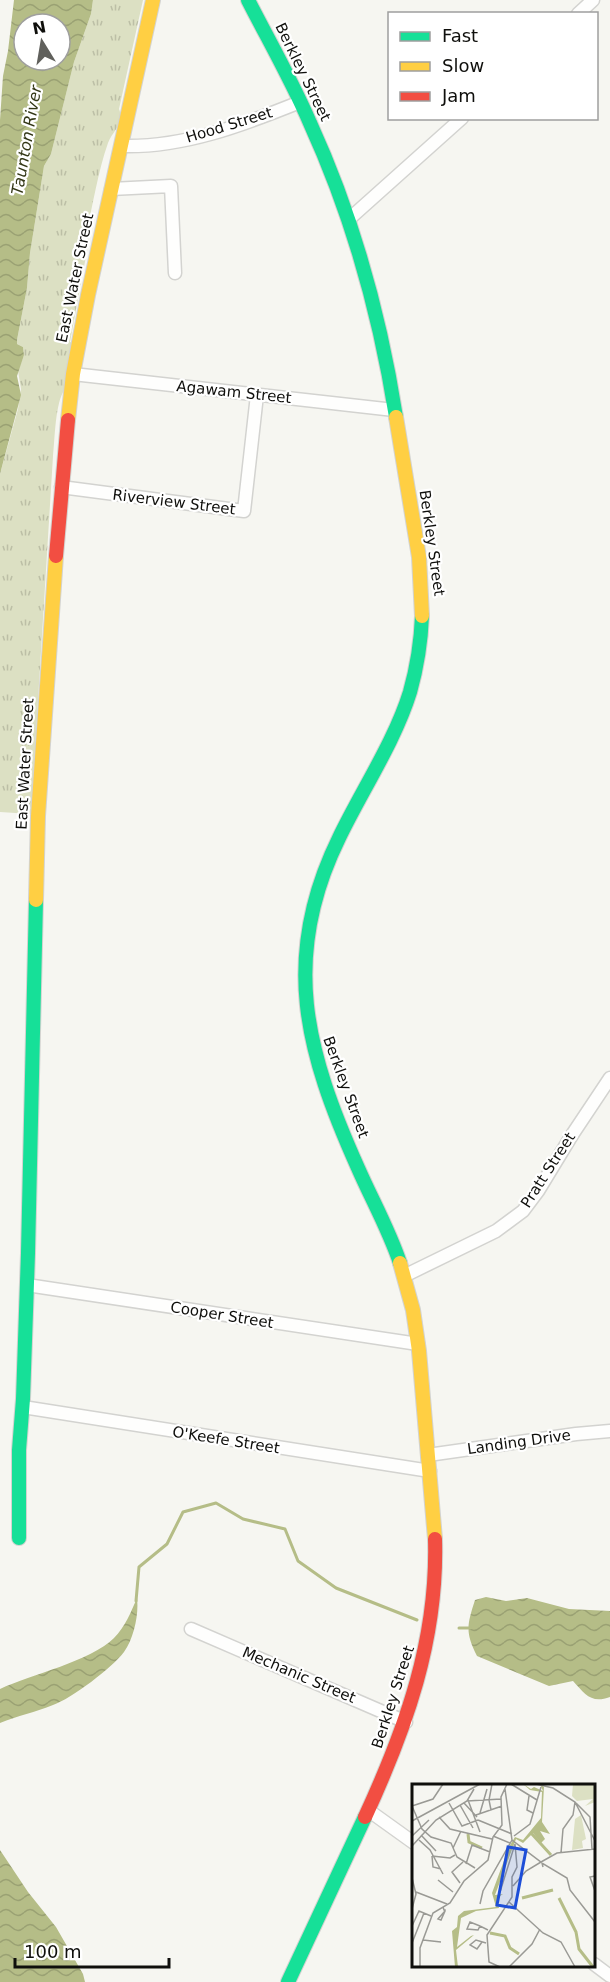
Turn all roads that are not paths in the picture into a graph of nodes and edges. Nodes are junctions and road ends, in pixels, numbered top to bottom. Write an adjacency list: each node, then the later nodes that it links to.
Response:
1 (153, 0): 7 (main road, East Water Street)
2 (248, 0): 5 (main road, Berkley Street)
3 (593, 0): 4 (street)
4 (580, 12)
5 (300, 102): 7 (street, Hood Street); 9 (main road, Berkley Street)
6 (460, 120): 9 (street)
7 (121, 146): 8 (main road, East Water Street)
8 (111, 189): 10 (street); 11 (main road, East Water Street)
9 (348, 220): 13 (main road, Berkley Street)
10 (176, 273)
11 (73, 374): 12 (street, Agawam Street); 14 (main road, East Water Street)
12 (257, 395): 13 (street, Agawam Street); 14 (street, Riverview Street)
13 (394, 410): 16 (main road, Berkley Street)
14 (61, 488): 17 (main road, East Water Street)
15 (610, 1078): 16 (street, Pratt Street)
16 (404, 1276): 18 (main road, Berkley Street)
17 (27, 1285): 18 (street, Cooper Street); 19 (main road, East Water Street)
18 (418, 1344): 21 (main road, Berkley Street)
19 (23, 1407): 22 (street, O'Keefe Street); 23 (main road, East Water Street)
20 (610, 1431): 21 (street, Landing Drive)
21 (428, 1455): 22 (main road, Berkley Street)
22 (430, 1471): 25 (main road, Berkley Street)
23 (19, 1538)
24 (191, 1629): 25 (street, Mechanic Street)
25 (406, 1722): 26 (main road, Berkley Street)
26 (368, 1810): 27 (street); 30 (main road, Berkley Street)
27 (412, 1842)
28 (595, 1965): 29 (street)
29 (610, 1976)
30 (288, 1982)

